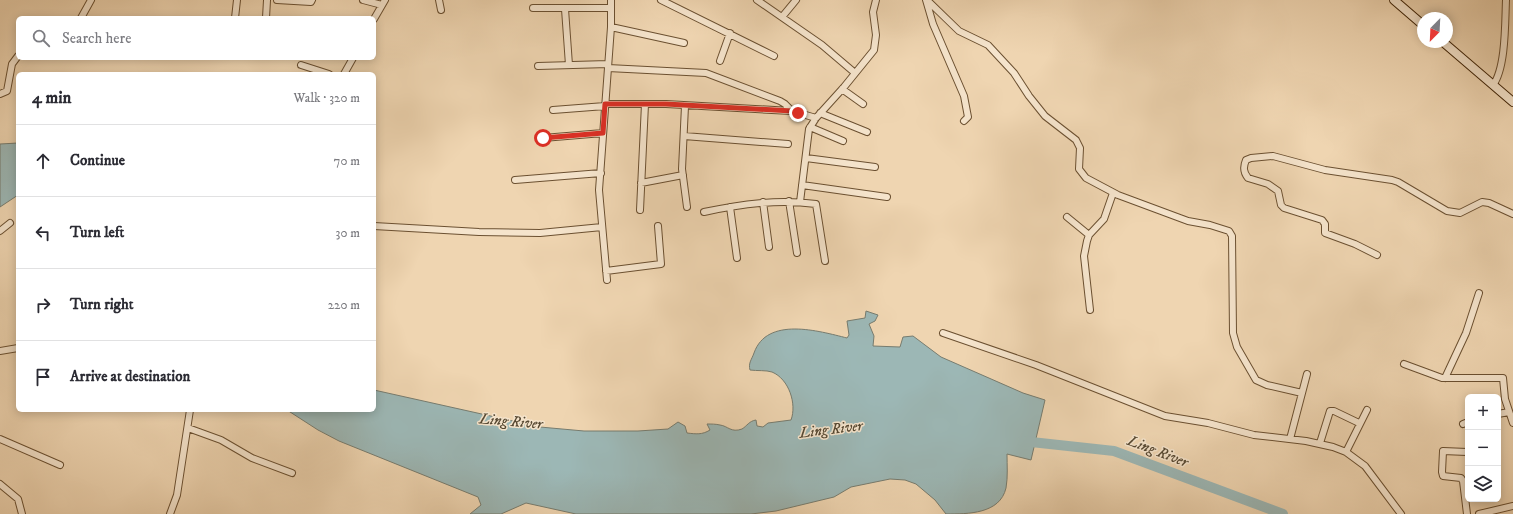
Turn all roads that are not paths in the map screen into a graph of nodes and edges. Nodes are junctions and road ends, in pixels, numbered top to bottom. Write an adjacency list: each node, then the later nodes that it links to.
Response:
1 (91, 0): 21 (street)
2 (237, 0): 22 (street)
3 (267, 0): 23 (street)
4 (277, 0): 5 (street)
5 (312, 0)
6 (363, 0): 16 (street)
7 (439, 0): 20 (street)
8 (611, 0): 18 (street)
9 (661, 0): 28 (street)
10 (757, 0): 25 (street)
11 (796, 0): 25 (street)
12 (876, 0): 41 (street)
13 (927, 0): 53 (street); 68 (street)
14 (1394, 0): 26 (main road)
15 (1506, 0): 42 (street)
16 (383, 2): 24 (street)
17 (534, 8): 19 (street)
18 (611, 8): 19 (street); 27 (street)
19 (565, 9): 36 (street)
20 (441, 10)
21 (82, 16)
22 (235, 16)
23 (266, 16)
24 (376, 16)
25 (782, 17): 41 (street)
26 (1417, 20)
27 (611, 27): 29 (street); 38 (street)
28 (730, 33): 31 (street); 34 (street)
29 (684, 43)
30 (1450, 48): 42 (main road)
31 (774, 56)
32 (16, 59): 44 (street)
33 (352, 60): 40 (street)
34 (720, 61)
35 (302, 65): 39 (street)
36 (569, 65): 37 (street); 38 (street)
37 (538, 66)
38 (608, 66): 48 (street); 51 (street)
39 (323, 72)
40 (345, 72)
41 (855, 73): 43 (street)
42 (1493, 85): 45 (main road)
43 (842, 90): 47 (street); 52 (street)
44 (0, 94)
45 (1513, 102)
46 (645, 104): 48 (street); 49 (street); 66 (street)
47 (863, 104)
48 (605, 105): 50 (street); 56 (street)
49 (685, 106): 51 (street); 57 (street)
50 (553, 110)
51 (792, 111): 52 (street)
52 (818, 115): 54 (street); 55 (street)
53 (964, 121)
54 (810, 127): 59 (street); 61 (street)
55 (867, 132)
56 (603, 133): 58 (street); 63 (street)
57 (684, 136): 60 (street); 64 (street)
58 (543, 138)
59 (843, 141)
60 (788, 144)
61 (806, 158): 62 (street); 67 (street)
62 (875, 167)
63 (601, 173): 65 (street); 82 (street)
64 (683, 175): 66 (street); 73 (street)
65 (515, 180)
66 (641, 183): 75 (street)
67 (802, 185): 69 (street); 72 (street)
68 (1113, 193): 84 (street); 100 (street)
69 (887, 198)
70 (789, 201): 71 (street); 72 (street); 86 (street)
71 (763, 202): 74 (street); 85 (street)
72 (800, 202): 89 (street)
73 (687, 207)
74 (730, 207): 76 (street); 88 (street)
75 (640, 210)
76 (704, 212)
77 (1513, 214): 87 (street)
78 (1067, 216): 84 (street)
79 (10, 223): 83 (street)
80 (376, 226): 82 (street)
81 (658, 226): 90 (street)
82 (602, 227): 90 (street)
83 (0, 231)
84 (1089, 235): 93 (street)
85 (769, 247)
86 (797, 253)
87 (1377, 255)
88 (737, 258)
89 (825, 261)
90 (606, 271): 91 (street)
91 (607, 280)
92 (1479, 293): 99 (street)
93 (1090, 310)
94 (943, 333): 108 (street)
95 (16, 348): 96 (street)
96 (0, 351)
97 (1404, 364): 99 (street)
98 (1307, 374): 100 (street)
99 (1445, 378): 103 (street)
100 (1302, 393): 108 (street)
101 (1367, 410): 105 (street)
102 (190, 412): 107 (street)
103 (1509, 412): 104 (street); 106 (street)
104 (1501, 413)
105 (1360, 423): 110 (street); 111 (street)
106 (1513, 423)
107 (188, 428): 114 (street); 118 (street)
108 (1290, 439): 110 (street)
109 (0, 440): 113 (street)
110 (1320, 444): 111 (street)
111 (1346, 452): 119 (street)
112 (1465, 452): 120 (street)
113 (60, 465)
114 (292, 473)
115 (0, 484): 117 (street)
116 (1513, 506): 121 (street)
117 (22, 514)
118 (170, 514)
119 (1401, 514)
120 (1467, 514)
121 (1479, 514)

